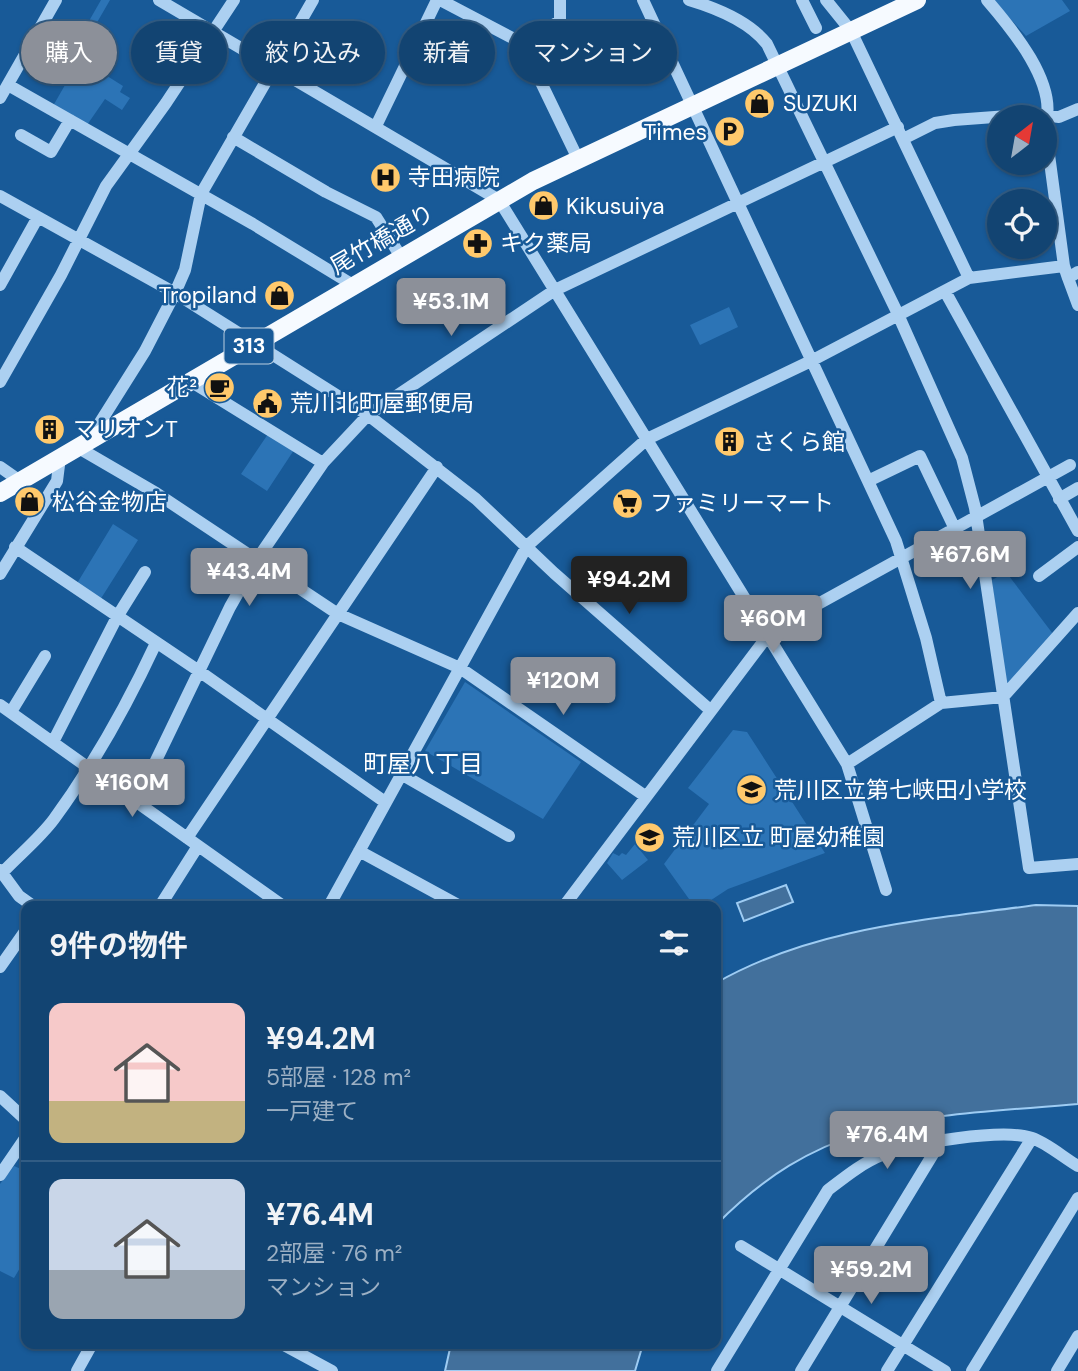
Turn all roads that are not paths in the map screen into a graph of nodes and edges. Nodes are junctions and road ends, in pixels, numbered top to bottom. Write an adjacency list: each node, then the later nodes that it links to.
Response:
1 (56, 0): 27 (street)
2 (159, 0): 14 (street)
3 (234, 0): 16 (street)
4 (313, 0): 17 (street)
5 (439, 0): 21 (street); 34 (street)
6 (560, 0): 18 (street)
7 (643, 0): 29 (street)
8 (689, 0): 13 (street)
9 (802, 0): 19 (street)
10 (826, 0): 20 (street)
11 (917, 0): 20 (main road, 尾竹橋通り / 313)
12 (987, 0): 28 (street)
13 (718, 4): 22 (street)
14 (181, 6): 15 (street)
15 (200, 21)
16 (221, 21)
17 (301, 21)
18 (560, 21)
19 (816, 28)
20 (851, 31): 22 (main road, 尾竹橋通り / 313); 35 (street)
21 (509, 36)
22 (778, 65): 29 (main road, 尾竹橋通り / 313); 40 (street)
23 (177, 84): 38 (street)
24 (264, 84): 37 (street)
25 (302, 84): 34 (street)
26 (542, 84): 39 (street)
27 (3, 91): 33 (street)
28 (1049, 105)
29 (691, 106): 39 (main road, 尾竹橋通り / 313); 45 (street)
30 (1078, 109): 31 (street)
31 (1057, 117)
32 (987, 118): 35 (street)
33 (70, 120): 36 (street); 38 (street)
34 (376, 126): 44 (street)
35 (901, 133): 40 (street); 50 (street)
36 (21, 135)
37 (233, 137): 42 (street); 48 (street)
38 (129, 153): 42 (street); 47 (street)
39 (578, 159): 44 (main road, 尾竹橋通り / 313)
40 (825, 161): 45 (street); 57 (street)
41 (1054, 175): 49 (street)
42 (201, 194): 52 (street); 54 (street)
43 (0, 196): 46 (street)
44 (499, 200): 48 (main road, 尾竹橋通り / 313); 53 (street)
45 (737, 202): 53 (street); 59 (street)
46 (38, 217): 47 (street); 51 (street)
47 (78, 240): 54 (street); 61 (street)
48 (401, 257): 52 (main road, 尾竹橋通り / 313)
49 (1070, 272): 50 (street); 56 (street)
50 (969, 278): 55 (street)
51 (0, 285)
52 (353, 285): 58 (main road, 尾竹橋通り / 313)
53 (555, 290): 62 (street); 63 (street)
54 (175, 293): 58 (street); 64 (street)
55 (946, 293): 57 (street); 70 (street)
56 (1078, 305)
57 (899, 317): 59 (street); 76 (street)
58 (253, 344): 60 (main road, 尾竹橋通り / 313); 62 (street)
59 (811, 361): 63 (street); 72 (street)
60 (190, 381): 64 (main road, 尾竹橋通り / 313); 66 (street)
61 (0, 382)
62 (368, 415): 66 (street); 69 (street)
63 (647, 439): 80 (street); 90 (street)
64 (83, 444): 65 (main road, 尾竹橋通り / 313); 83 (street)
65 (61, 457): 71 (main road, 尾竹橋通り / 313); 79 (street)
66 (323, 463): 83 (street)
67 (1070, 465): 70 (street)
68 (0, 467): 71 (street)
69 (437, 467): 80 (street); 88 (street)
70 (1046, 478): 75 (street); 76 (street)
71 (20, 481): 74 (main road, 尾竹橋通り / 313)
72 (868, 481): 77 (street); 82 (street)
73 (1078, 488): 75 (street)
74 (0, 493)
75 (1059, 499): 78 (street)
76 (976, 517): 77 (street); 95 (street)
77 (955, 528): 82 (street)
78 (1078, 531)
79 (15, 547): 85 (street); 89 (street)
80 (527, 547): 93 (street); 98 (street)
81 (1078, 547): 86 (street)
82 (903, 556): 90 (street); 96 (street)
83 (256, 561): 88 (street); 94 (street)
84 (145, 572): 89 (street)
85 (0, 574)
86 (1039, 576)
87 (1078, 613): 95 (street)
88 (338, 614): 93 (street); 99 (street)
89 (117, 617): 91 (street); 100 (street)
90 (769, 634): 98 (street); 101 (street)
91 (156, 643): 94 (street); 102 (street)
92 (44, 656): 97 (street)
93 (460, 668): 103 (street); 104 (street)
94 (199, 671): 99 (street); 105 (street)
95 (1003, 696): 96 (street); 110 (street)
96 (941, 703): 101 (street)
97 (6, 708): 100 (street)
98 (709, 709): 104 (street)
99 (266, 721): 106 (street); 108 (street)
100 (53, 742): 102 (street)
101 (847, 764): 112 (street)
102 (89, 768): 105 (street); 111 (street)
103 (401, 774): 106 (street); 107 (street)
104 (645, 796): 118 (street)
105 (136, 802): 108 (street)
106 (385, 802): 109 (street)
107 (509, 836)
108 (192, 842): 114 (street); 115 (street)
109 (359, 851): 116 (street); 117 (street)
110 (1078, 864)
111 (1, 871): 113 (street)
112 (886, 890)
113 (26, 901)
114 (162, 901)
115 (276, 901)
116 (332, 901)
117 (451, 901)
118 (568, 901)
119 (21, 937): 120 (street)
120 (0, 967)
121 (0, 1096): 122 (street)
122 (21, 1115)
123 (1032, 1138): 124 (street); 126 (street); 133 (street)
124 (942, 1141): 130 (street); 131 (street)
125 (21, 1144): 127 (street)
126 (1078, 1166)
127 (0, 1175)
128 (1078, 1198): 142 (street)
129 (741, 1245): 130 (street)
130 (779, 1268): 131 (street); 138 (street)
131 (841, 1307): 133 (street); 139 (street)
132 (1078, 1336): 143 (street)
133 (903, 1345): 140 (street); 141 (street)
134 (89, 1349): 136 (street)
135 (291, 1349): 137 (street)
136 (77, 1371)
137 (331, 1371)
138 (717, 1371)
139 (801, 1371)
140 (887, 1371)
141 (946, 1371)
142 (972, 1371)
143 (1056, 1371)

